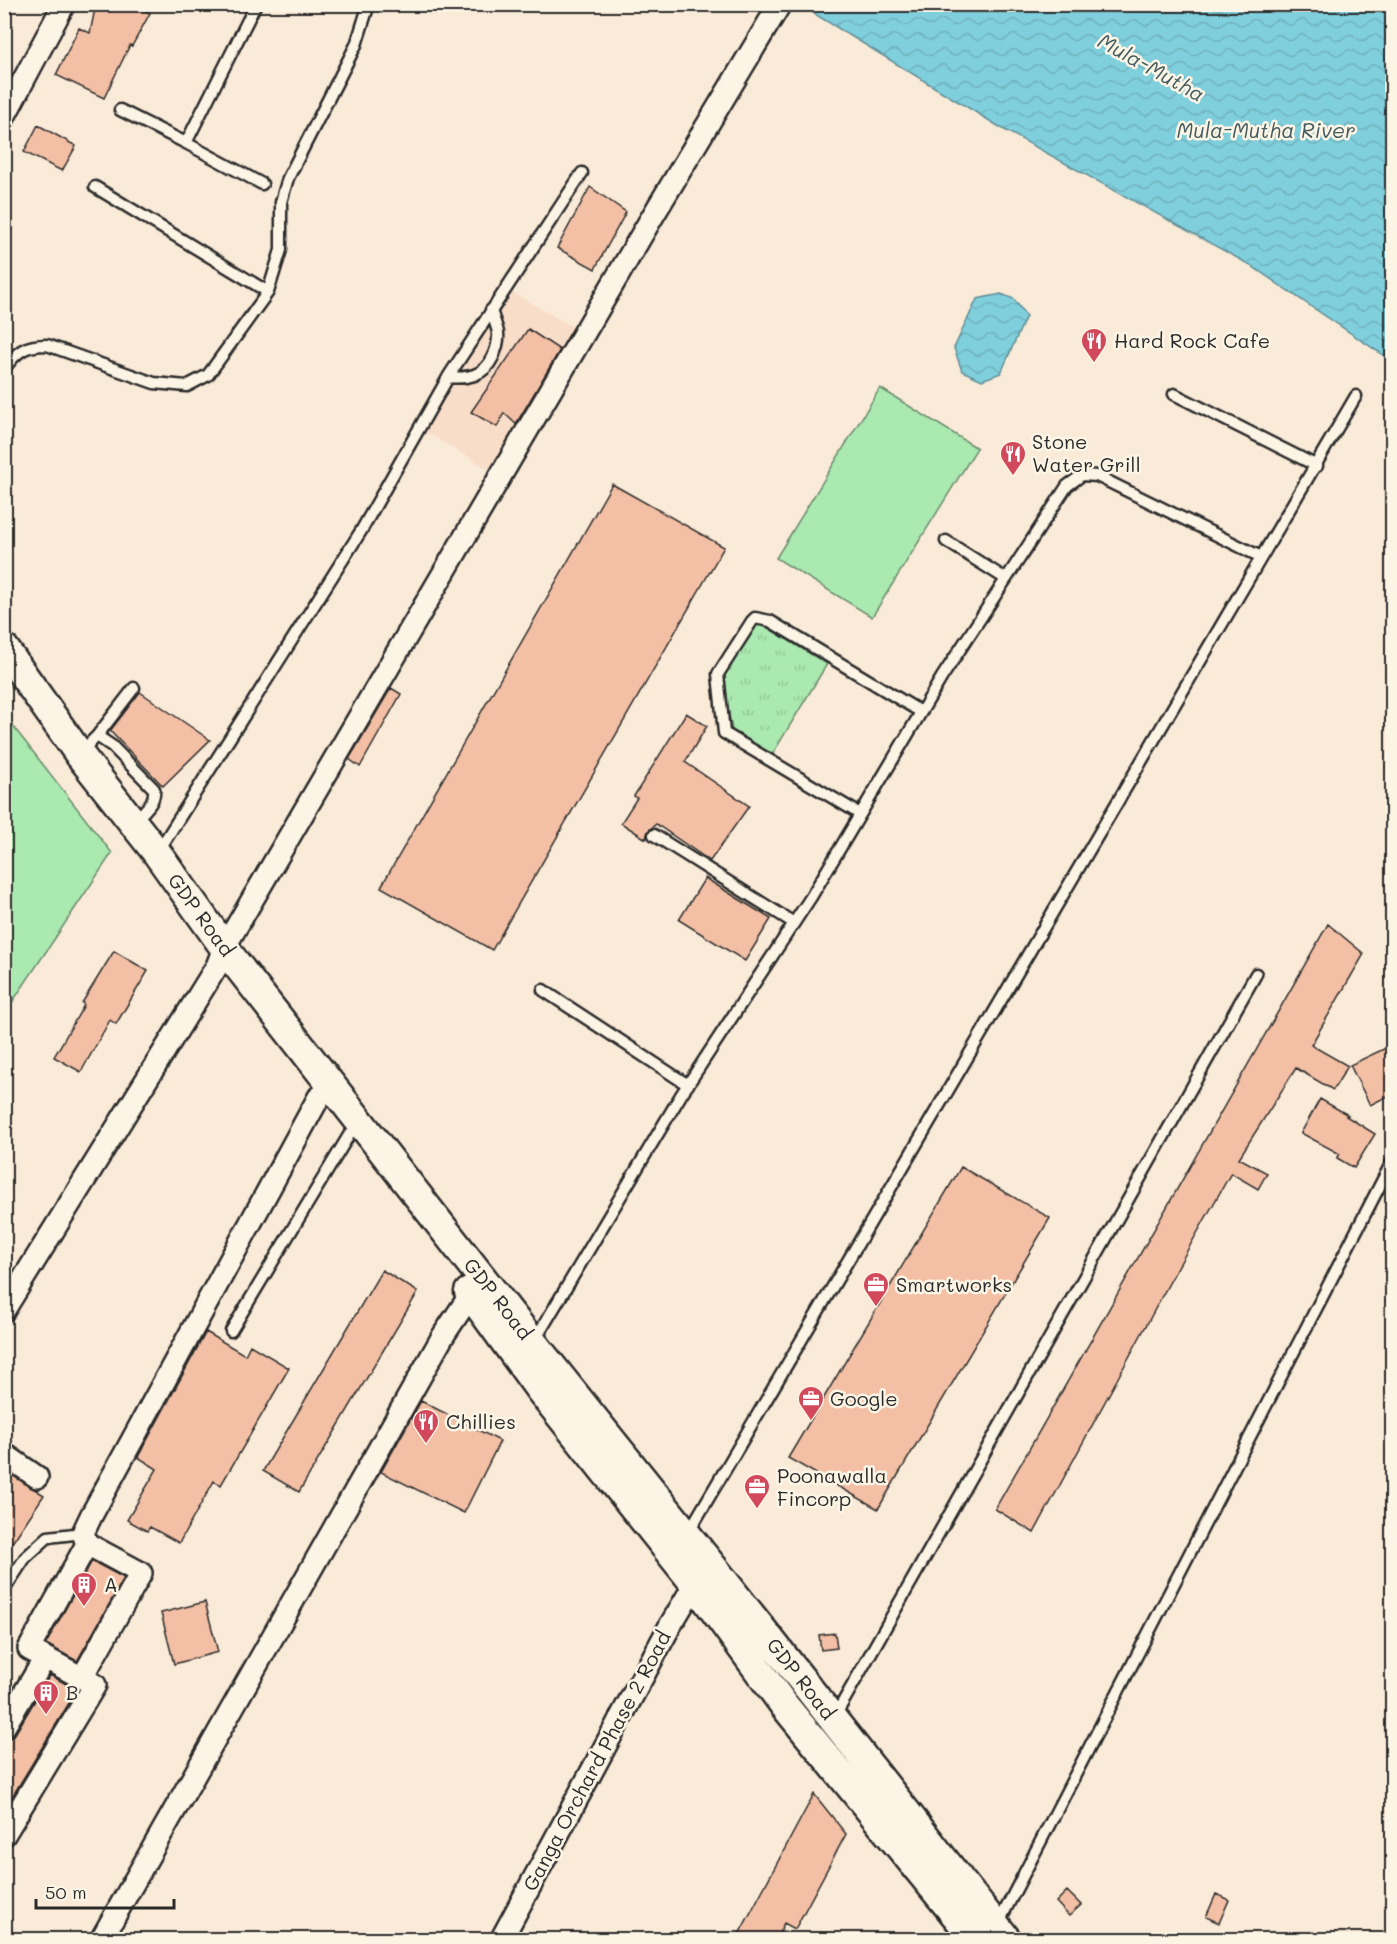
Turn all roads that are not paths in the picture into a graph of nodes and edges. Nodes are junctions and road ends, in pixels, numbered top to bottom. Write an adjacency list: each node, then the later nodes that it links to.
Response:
1 (64, 4): 6 (street)
2 (256, 4): 7 (lane)
3 (369, 4): 11 (lane)
4 (780, 4): 31 (street)
5 (120, 110): 7 (lane)
6 (4, 117)
7 (186, 144): 9 (lane)
8 (582, 173): 12 (lane)
9 (262, 184)
10 (95, 187): 11 (lane)
11 (268, 292): 13 (lane)
12 (491, 310): 14 (lane); 14 (lane)
13 (4, 369)
14 (448, 377): 29 (lane)
15 (1174, 393): 17 (lane)
16 (1356, 396): 17 (lane)
17 (1317, 466): 19 (lane)
18 (946, 541): 20 (lane)
19 (1261, 557): 20 (lane); 44 (lane)
20 (1006, 579): 24 (lane)
21 (4, 648): 25 (main road, GDP Road)
22 (4, 680): 31 (main road)
23 (134, 688): 25 (lane)
24 (921, 712): 26 (lane); 26 (lane)
25 (88, 745): 27 (main road, GDP Road); 27 (lane)
26 (860, 814): 30 (lane)
27 (132, 823): 29 (main road, GDP Road)
28 (654, 835): 30 (lane)
29 (157, 853): 31 (main road, GDP Road)
30 (794, 923): 34 (lane)
31 (221, 957): 35 (main road); 39 (street); 41 (main road, GDP Road)
32 (1256, 974): 50 (lane)
33 (543, 990): 34 (lane)
34 (688, 1085): 41 (lane)
35 (319, 1097): 36 (main road); 45 (street)
36 (349, 1135): 38 (main road); 40 (lane)
37 (1392, 1162): 53 (lane)
38 (471, 1294): 46 (main road); 54 (street)
39 (4, 1310)
40 (231, 1331)
41 (533, 1343): 44 (main road, GDP Road)
42 (4, 1454): 43 (street)
43 (37, 1477)
44 (687, 1536): 46 (main road, GDP Road)
45 (85, 1539): 47 (lane); 48 (street); 49 (street)
46 (704, 1575): 50 (main road, GDP Road); 53 (main road, GDP Road); 55 (street, Ganga Orchard Phase 2 Road)
47 (4, 1590)
48 (45, 1658): 49 (street); 51 (street)
49 (82, 1678): 52 (street)
50 (833, 1720): 53 (main road, GDP Road)
51 (4, 1727)
52 (4, 1835)
53 (993, 1935)
54 (101, 1940)
55 (501, 1940)

